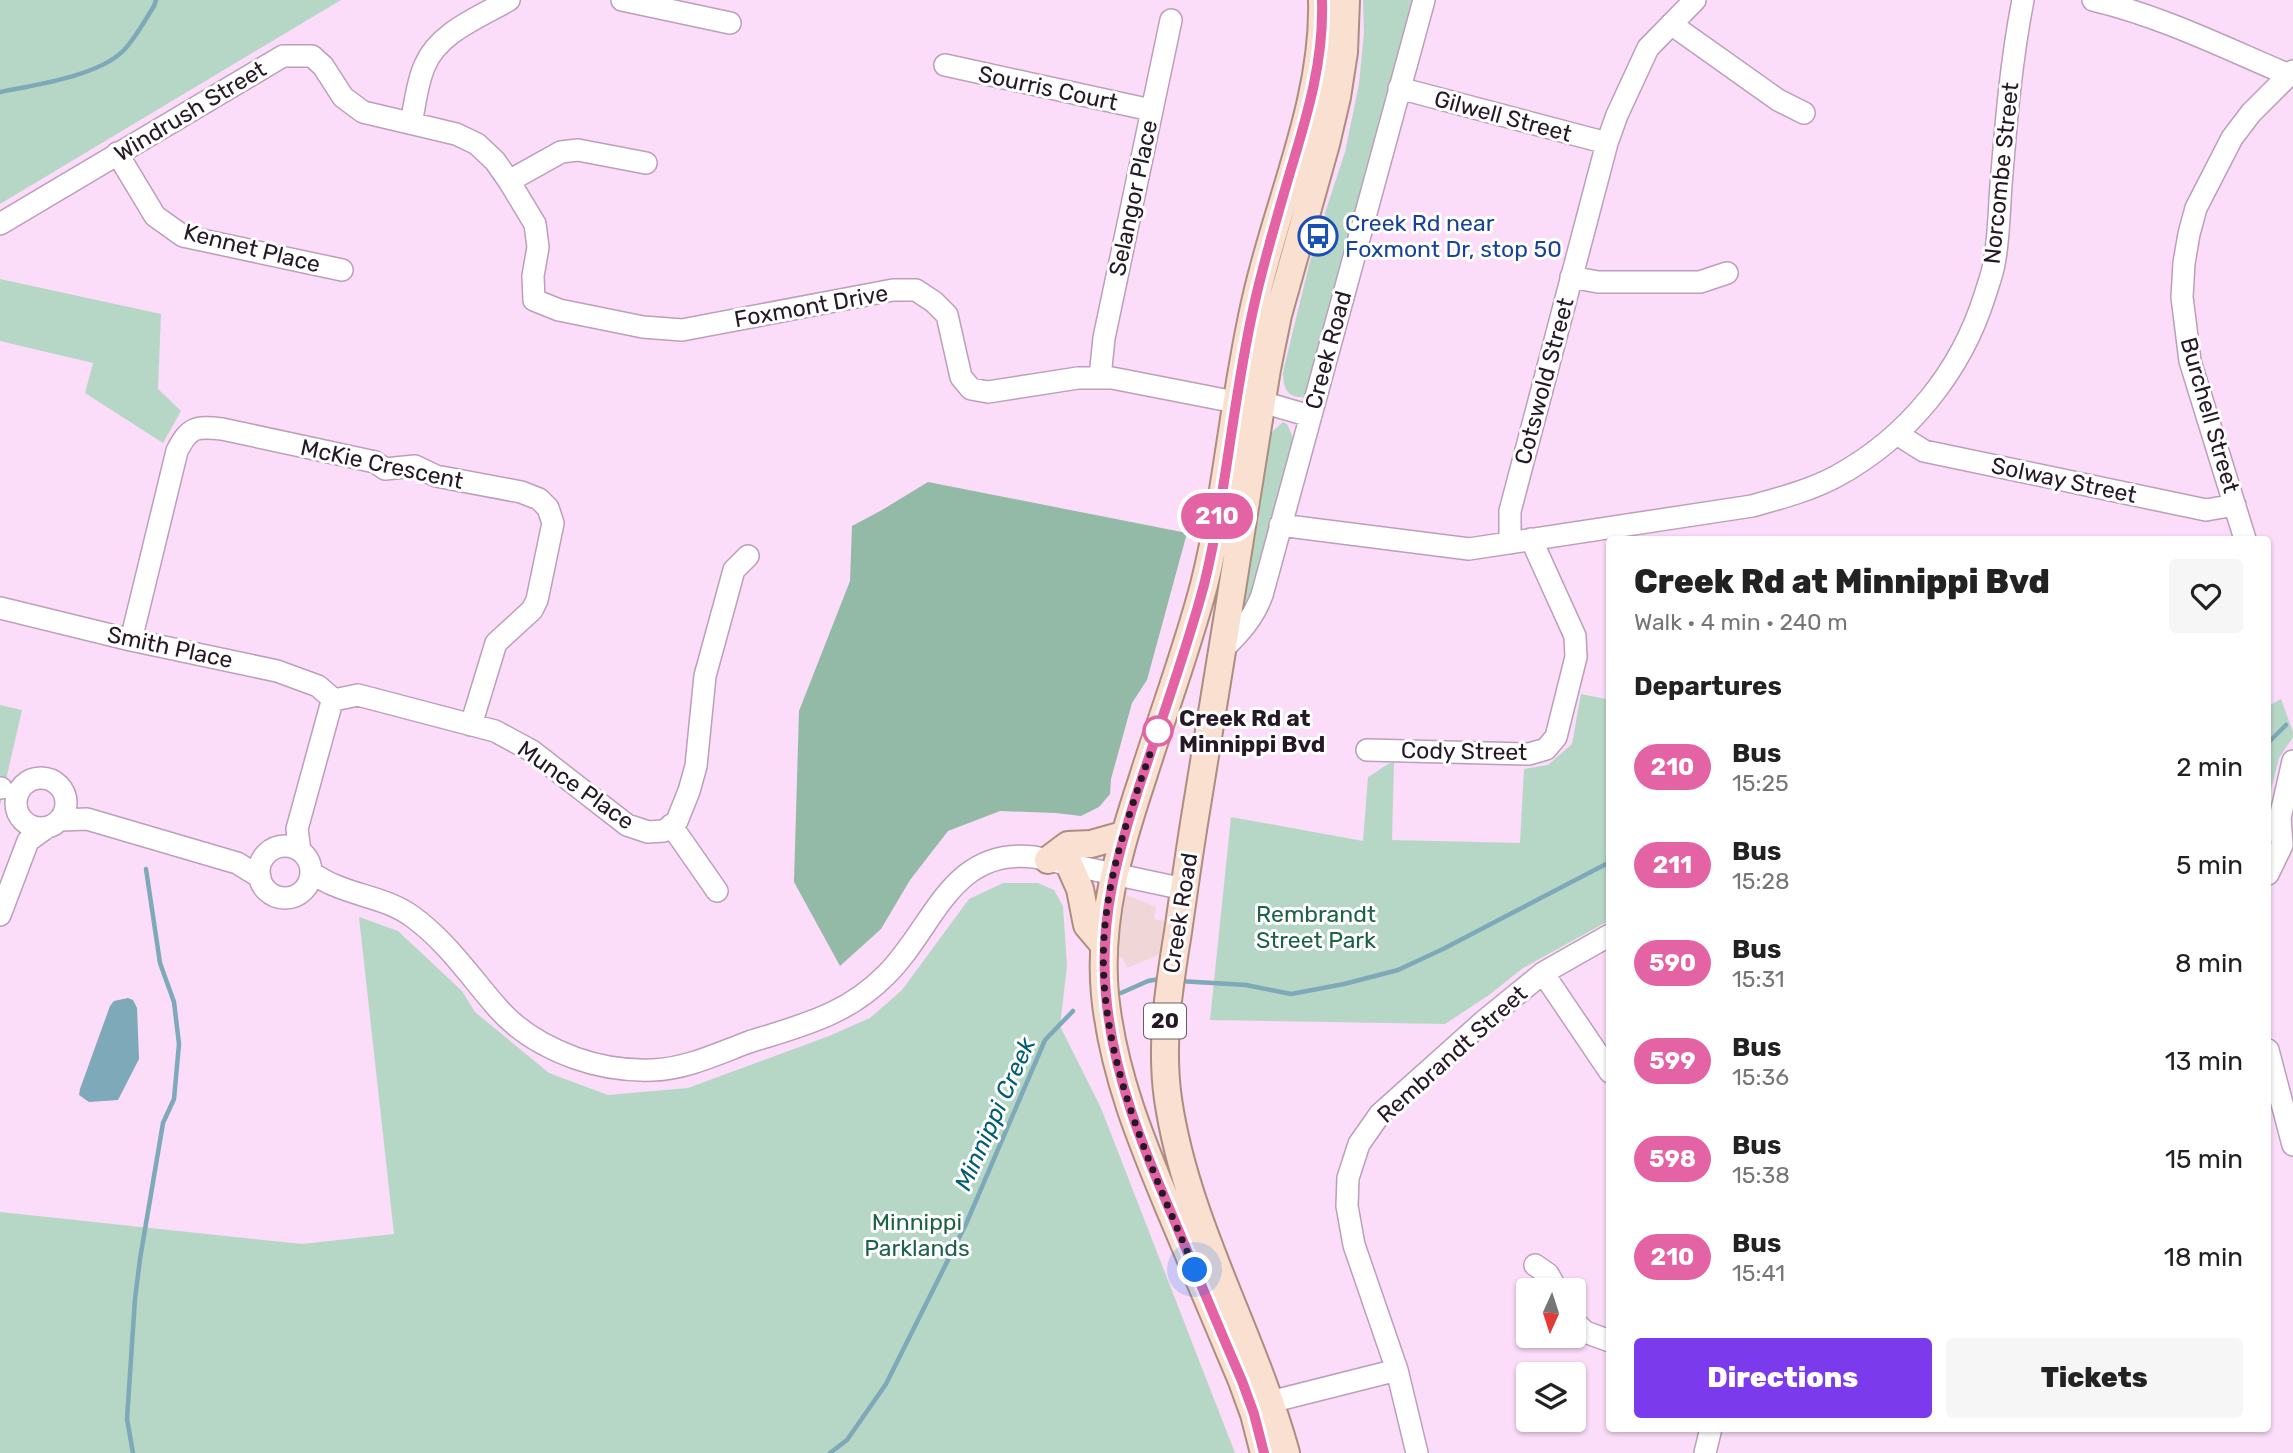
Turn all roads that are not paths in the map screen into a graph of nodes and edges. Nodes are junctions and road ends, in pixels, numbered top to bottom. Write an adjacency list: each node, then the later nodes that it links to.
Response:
1 (509, 0): 17 (street)
2 (622, 0): 10 (street)
3 (1322, 0): 27 (main road, 20)
4 (1346, 0): 28 (main road, Creek Road / 20)
5 (1424, 0): 14 (street, Creek Road)
6 (1695, 0): 11 (street, Cotswold Street)
7 (2023, 0): 30 (street, Norcombe Street)
8 (2093, 0): 13 (street)
9 (1171, 20): 15 (street, Selangor Place)
10 (730, 23)
11 (1671, 24): 16 (street); 18 (street, Cotswold Street)
12 (945, 65): 15 (street, Sourris Court)
13 (2291, 73): 31 (street, Burchell Street)
14 (1399, 88): 18 (street, Gilwell Street); 29 (street, Creek Road)
15 (1152, 110): 26 (street, Selangor Place)
16 (1804, 113)
17 (411, 123): 19 (street, Windrush Street); 21 (street, Foxmont Drive)
18 (1607, 143): 25 (street, Cotswold Street)
19 (117, 153): 22 (street, Windrush Street); 23 (street, Kennet Place)
20 (646, 163): 21 (street)
21 (509, 181): 26 (street, Foxmont Drive)
22 (0, 224)
23 (342, 270)
24 (1727, 273): 25 (street)
25 (1572, 277): 34 (street, Cotswold Street)
26 (1100, 377): 27 (street, Foxmont Drive)
27 (1236, 402): 28 (street, Foxmont Drive); 49 (main road, 20)
28 (1262, 402): 29 (street, Foxmont Drive); 38 (main road, Creek Road / 20)
29 (1310, 416): 32 (street, Creek Road)
30 (1898, 434): 31 (street, Solway Street); 34 (street, Norcombe Street)
31 (2235, 505): 33 (street, Burchell Street)
32 (1280, 525): 34 (street, Norcombe Street); 38 (street, Creek Road)
33 (2244, 536)
34 (1521, 541): 41 (street, Cody Street)
35 (748, 556): 46 (street)
36 (0, 608): 37 (street, Smith Place)
37 (131, 640): 39 (street, Smith Place); 40 (street, McKie Crescent)
38 (1223, 649): 57 (main road, Creek Road / 20)
39 (334, 700): 40 (street, Munce Place); 47 (street)
40 (471, 725): 46 (street, Munce Place)
41 (1367, 750)
42 (2293, 761): 50 (street)
43 (65, 796): 44 (street); 45 (street); 48 (street)
44 (87, 819): 45 (street); 52 (street)
45 (54, 824): 48 (street)
46 (671, 825): 58 (street)
47 (297, 829): 51 (street); 52 (street)
48 (26, 831): 59 (street)
49 (1124, 835): 53 (main road); 55 (main road, 20)
50 (2288, 846): 54 (street)
51 (300, 851): 52 (street); 56 (street)
52 (266, 862): 56 (street)
53 (1059, 862): 55 (street); 56 (street); 61 (main road)
54 (2271, 870)
55 (1114, 874): 57 (street); 61 (main road, 20)
56 (308, 881)
57 (1184, 889): 65 (main road, Creek Road / 20)
58 (717, 891)
59 (0, 915)
60 (1606, 937): 62 (street, Rembrandt Street)
61 (1104, 945): 66 (main road, 20)
62 (1543, 973): 64 (street); 72 (street, Rembrandt Street)
63 (2271, 1061): 67 (street)
64 (1606, 1066)
65 (1170, 1111): 66 (main road); 73 (main road, Creek Road / 20)
66 (1136, 1128): 75 (main road, 20)
67 (2293, 1145)
68 (1535, 1265): 69 (street)
69 (1550, 1278)
70 (1586, 1332): 71 (street)
71 (1606, 1339)
72 (1397, 1370): 73 (street); 77 (street, Rembrandt Street)
73 (1270, 1402): 76 (main road, Creek Road / 20)
74 (1710, 1432): 78 (street)
75 (1264, 1453)
76 (1286, 1453)
77 (1417, 1453)
78 (1705, 1453)

